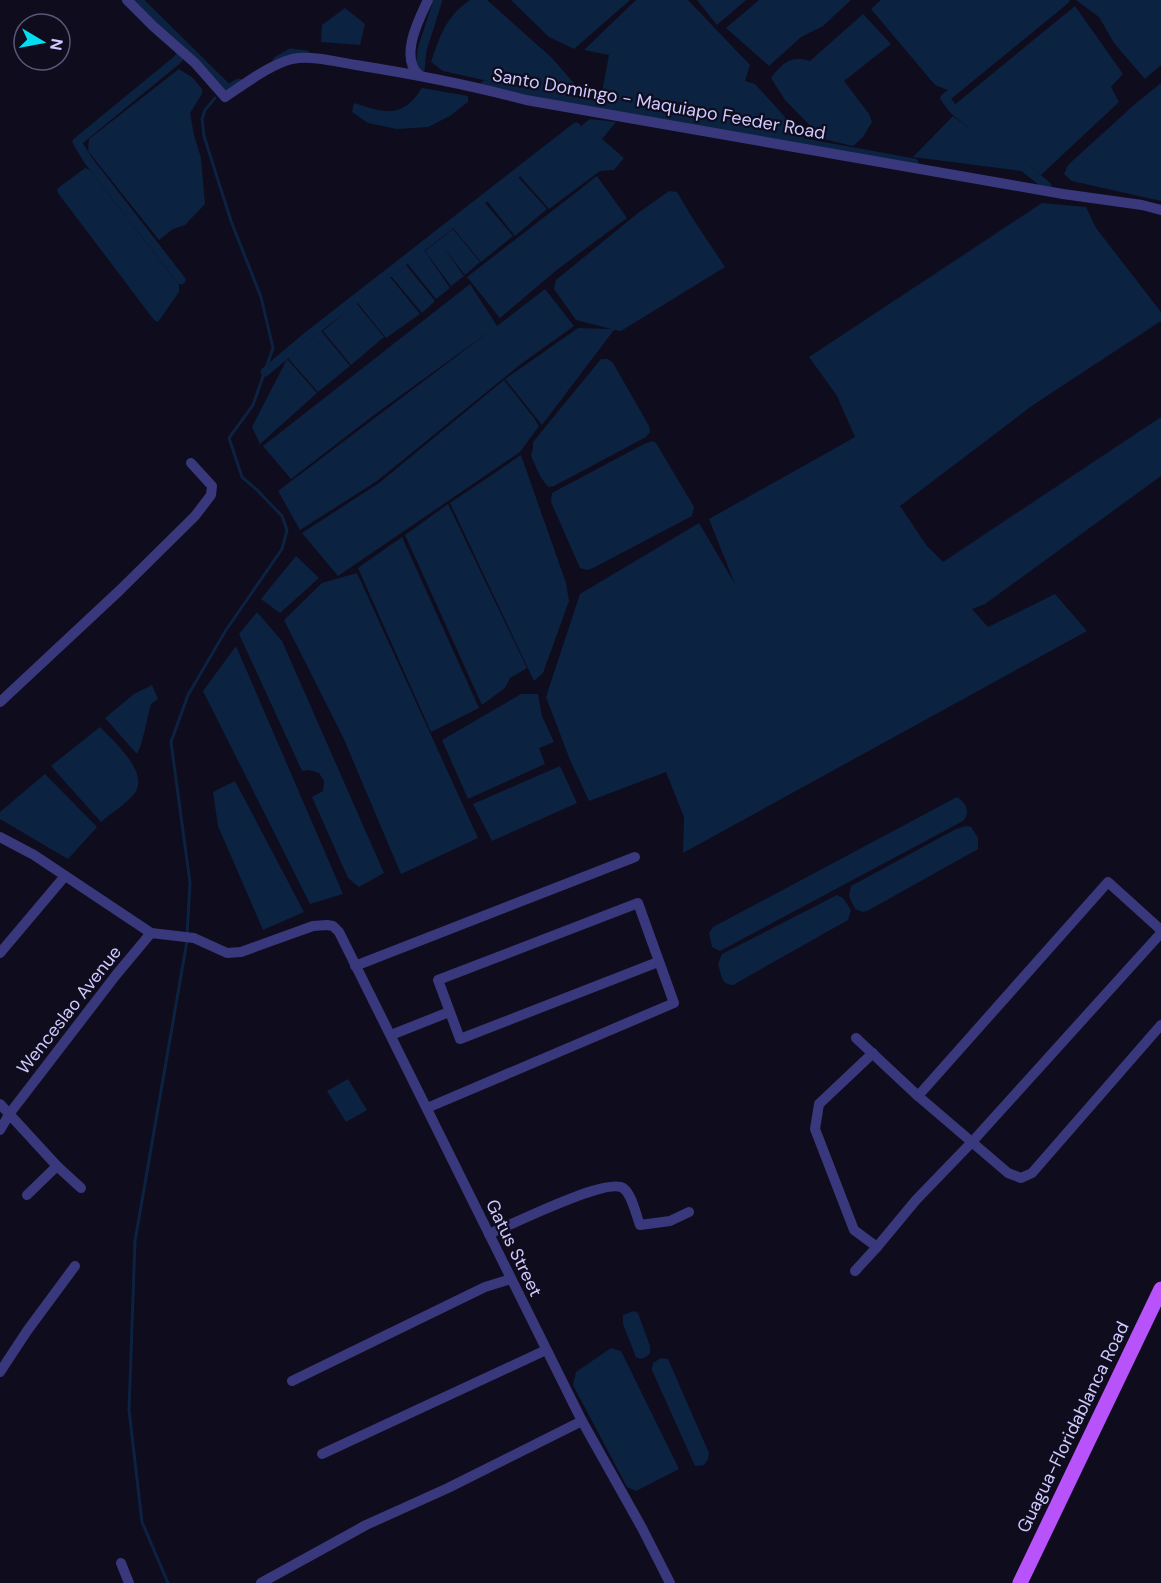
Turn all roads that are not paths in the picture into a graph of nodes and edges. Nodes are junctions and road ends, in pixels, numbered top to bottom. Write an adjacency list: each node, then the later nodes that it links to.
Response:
1 (127, 0): 3 (street, Santo Domingo - Maquiapo Feeder Road)
2 (428, 0): 3 (street)
3 (415, 69): 4 (street, Santo Domingo - Maquiapo Feeder Road)
4 (1161, 210)
5 (191, 463): 6 (street)
6 (0, 702)
7 (0, 837): 9 (street)
8 (635, 857): 14 (street)
9 (65, 876): 11 (street); 12 (street)
10 (1161, 931): 20 (street); 25 (street)
11 (150, 933): 14 (street, Gatus Street); 23 (street, Wenceslao Avenue)
12 (0, 953)
13 (658, 962): 15 (street); 15 (street); 22 (street)
14 (355, 966): 17 (street, Gatus Street)
15 (449, 1012): 17 (street)
16 (1161, 1025): 25 (street)
17 (391, 1035): 22 (street, Gatus Street)
18 (856, 1038): 19 (street)
19 (873, 1053): 20 (street); 31 (street)
20 (918, 1096): 25 (street)
21 (0, 1104): 23 (street)
22 (427, 1108): 30 (street, Gatus Street)
23 (10, 1113): 24 (street, Wenceslao Avenue); 26 (street)
24 (0, 1130)
25 (972, 1142): 31 (street)
26 (57, 1166): 27 (street); 28 (street)
27 (81, 1188)
28 (27, 1195)
29 (689, 1212): 30 (street)
30 (489, 1234): 34 (street, Gatus Street)
31 (877, 1248): 33 (street)
32 (75, 1266): 37 (street)
33 (855, 1271)
34 (511, 1279): 36 (street, Gatus Street); 38 (street)
35 (1161, 1288): 45 (main road, Guagua-Floridablanca Road)
36 (546, 1350): 39 (street, Gatus Street); 40 (street)
37 (0, 1372)
38 (292, 1381)
39 (582, 1421): 43 (street); 44 (street, Gatus Street)
40 (322, 1454)
41 (121, 1563): 42 (street)
42 (129, 1583)
43 (261, 1583)
44 (670, 1583)
45 (1020, 1583)

